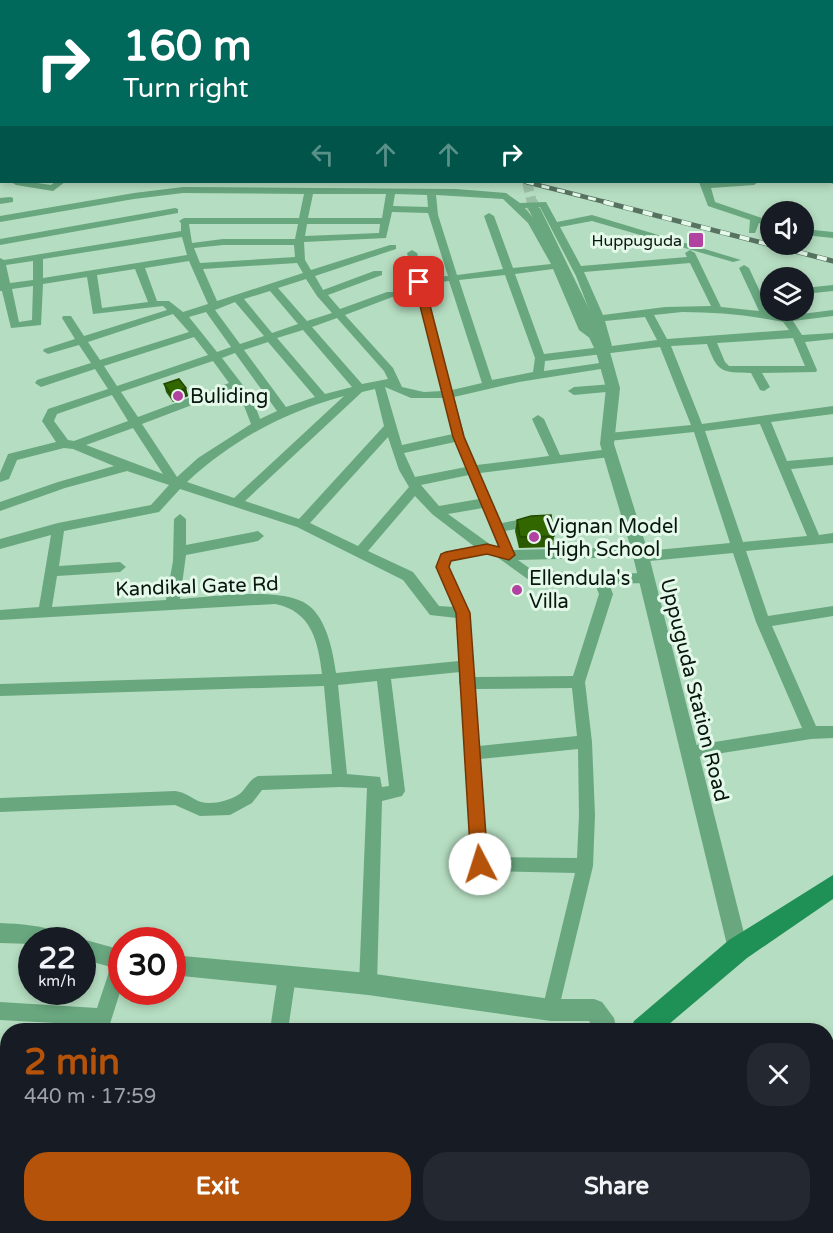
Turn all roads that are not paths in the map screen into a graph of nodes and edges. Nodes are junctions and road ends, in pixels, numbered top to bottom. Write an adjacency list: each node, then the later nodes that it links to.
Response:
1 (21, 183): 9 (street)
2 (59, 183): 9 (street)
3 (456, 183): 14 (street)
4 (730, 183): 5 (street)
5 (706, 184): 25 (street)
6 (178, 186): 7 (street); 11 (street)
7 (287, 186): 10 (street)
8 (369, 186): 10 (street); 12 (street)
9 (48, 188): 18 (street)
10 (309, 190): 24 (street)
11 (167, 192): 15 (street); 21 (street)
12 (391, 192): 13 (street); 19 (street)
13 (431, 192): 14 (street); 20 (street)
14 (456, 192): 16 (street)
15 (79, 205): 18 (street); 30 (street)
16 (517, 206): 29 (street); 46 (street)
17 (534, 208): 82 (street, Uppuguda Station Road)
18 (53, 209): 23 (street)
19 (388, 209): 20 (street); 26 (street)
20 (433, 210): 54 (street)
21 (175, 211): 27 (street); 30 (street)
22 (489, 216): 50 (street)
23 (0, 219)
24 (304, 219): 26 (street); 27 (street); 35 (street)
25 (755, 219): 28 (street); 31 (street)
26 (386, 220): 35 (street)
27 (184, 221): 32 (street)
28 (760, 221)
29 (555, 225): 43 (street); 49 (street)
30 (84, 226): 36 (street); 39 (street)
31 (752, 231)
32 (186, 233): 37 (street); 39 (street)
33 (814, 233): 34 (street)
34 (833, 235)
35 (300, 240): 37 (street); 42 (street)
36 (0, 242)
37 (188, 246): 44 (street)
38 (393, 247): 53 (street)
39 (89, 249): 41 (street)
40 (412, 253): 55 (street)
41 (38, 257): 45 (street); 56 (street)
42 (300, 260): 44 (street); 53 (street)
43 (736, 260)
44 (194, 261): 47 (street); 66 (street)
45 (1, 262): 58 (street)
46 (556, 266): 50 (street); 82 (street)
47 (139, 267): 52 (street); 64 (street)
48 (744, 268): 65 (street)
49 (579, 269): 67 (street); 77 (street)
50 (509, 272): 54 (street); 92 (street)
51 (378, 273): 61 (street)
52 (92, 274): 56 (street); 64 (street)
53 (308, 275): 57 (street); 61 (street)
54 (455, 277): 55 (street); 98 (street)
55 (419, 282): 106 (street)
56 (38, 283): 58 (street); 70 (street)
57 (272, 287): 63 (street); 79 (street)
58 (3, 288): 70 (street)
59 (833, 288): 60 (street)
60 (814, 290)
61 (321, 294): 72 (street)
62 (390, 294): 72 (street)
63 (238, 299): 66 (street); 84 (street)
64 (153, 303): 71 (street)
65 (760, 304)
66 (211, 308): 71 (street); 88 (street)
67 (718, 311): 68 (street); 74 (street)
68 (648, 313): 77 (street); 87 (street)
69 (833, 313): 75 (street)
70 (14, 314): 73 (street)
71 (178, 314): 80 (street); 86 (street)
72 (338, 314): 79 (street); 104 (street)
73 (0, 315)
74 (760, 315)
75 (814, 315)
76 (67, 318): 86 (street)
77 (601, 318): 91 (street)
78 (787, 321): 81 (street)
79 (304, 324): 84 (street); 101 (street)
80 (196, 333): 90 (street); 93 (street)
81 (796, 335): 83 (street); 85 (street); 94 (street)
82 (595, 336): 91 (street, Uppuguda Station Road)
83 (833, 336)
84 (270, 337): 88 (street); 107 (street)
85 (710, 338): 87 (street); 94 (street)
86 (81, 340): 89 (street); 93 (street)
87 (664, 343): 91 (street); 115 (street)
88 (236, 348): 90 (street); 109 (street)
89 (48, 351)
90 (214, 355): 99 (street); 103 (street)
91 (606, 356): 92 (street); 95 (street); 102 (street, Uppuguda Station Road)
92 (540, 358): 95 (street)
93 (100, 364): 96 (street); 103 (street)
94 (756, 371): 100 (street)
95 (538, 375): 98 (street)
96 (41, 383)
97 (379, 384): 101 (street); 104 (street); 114 (street)
98 (488, 385): 106 (street)
99 (235, 386): 112 (street); 113 (street)
100 (764, 387)
101 (359, 388): 107 (street); 129 (street)
102 (613, 388): 105 (street); 118 (street, Uppuguda Station Road)
103 (114, 389): 112 (street); 117 (street)
104 (398, 390): 106 (street)
105 (574, 391)
106 (448, 397): 116 (street)
107 (322, 398): 109 (street)
108 (833, 410): 111 (street)
109 (285, 414): 113 (street)
110 (538, 419): 121 (street)
111 (764, 420): 115 (street); 123 (street)
112 (137, 423): 117 (street); 127 (street)
113 (258, 425): 127 (street)
114 (391, 426): 119 (street); 134 (street)
115 (698, 428): 118 (street); 142 (street)
116 (459, 437): 119 (street); 125 (street)
117 (69, 445): 120 (street); 124 (street)
118 (609, 445): 121 (street); 146 (street, Uppuguda Station Road)
119 (398, 450): 128 (street)
120 (6, 457): 126 (street)
121 (556, 459): 125 (street)
122 (833, 461): 123 (street)
123 (784, 465): 140 (street)
124 (127, 467): 127 (street); 131 (street)
125 (473, 470): 128 (street); 130 (street)
126 (2, 477)
127 (175, 483): 129 (street); 136 (street)
128 (414, 484): 132 (street); 145 (street)
129 (237, 502): 134 (street)
130 (485, 503): 132 (street); 137 (street)
131 (0, 507)
132 (436, 511): 144 (street)
133 (180, 519): 143 (street)
134 (301, 524): 145 (street)
135 (523, 524): 137 (street)
136 (58, 528): 141 (street); 148 (street)
137 (497, 528): 144 (street)
138 (258, 536): 143 (street)
139 (833, 538): 140 (street)
140 (814, 539): 142 (street)
141 (0, 544)
142 (737, 548): 146 (street); 156 (street)
143 (179, 551): 151 (street)
144 (499, 552): 146 (street); 150 (street); 154 (street)
145 (359, 553): 154 (street)
146 (639, 554): 149 (street, Uppuguda Station Road)
147 (120, 567): 148 (street)
148 (51, 571): 152 (street)
149 (645, 578): 150 (street); 166 (street, Uppuguda Station Road)
150 (600, 579): 160 (street)
151 (172, 605): 152 (street, Kandikal Gate Rd); 159 (street, Kandikal Gate Rd)
152 (45, 611): 155 (street, Kandikal Gate Rd)
153 (833, 611): 156 (street)
154 (463, 613): 157 (street)
155 (0, 615)
156 (763, 622): 164 (street)
157 (465, 666): 158 (street); 161 (street)
158 (383, 675): 159 (street); 169 (street)
159 (329, 680): 162 (street); 168 (street, Kandikal Gate Rd)
160 (578, 682): 161 (street); 165 (street)
161 (466, 683): 167 (street)
162 (0, 690)
163 (833, 732): 164 (street)
164 (811, 733): 166 (street)
165 (585, 742): 167 (street); 171 (street)
166 (690, 752): 175 (street, Uppuguda Station Road)
167 (471, 753): 171 (street)
168 (340, 780): 169 (street); 170 (street)
169 (374, 796): 178 (street)
170 (0, 806)
171 (585, 866): 180 (street)
172 (833, 886): 175 (main road)
173 (0, 933): 174 (street)
174 (18, 934)
175 (738, 949): 186 (main road)
176 (186, 965): 177 (street)
177 (287, 976): 178 (street); 184 (street)
178 (368, 984): 180 (street)
179 (108, 1002): 183 (street)
180 (551, 1010): 185 (street)
181 (0, 1011): 182 (street)
182 (93, 1023)
183 (101, 1023)
184 (280, 1023)
185 (604, 1023)
186 (658, 1023)

